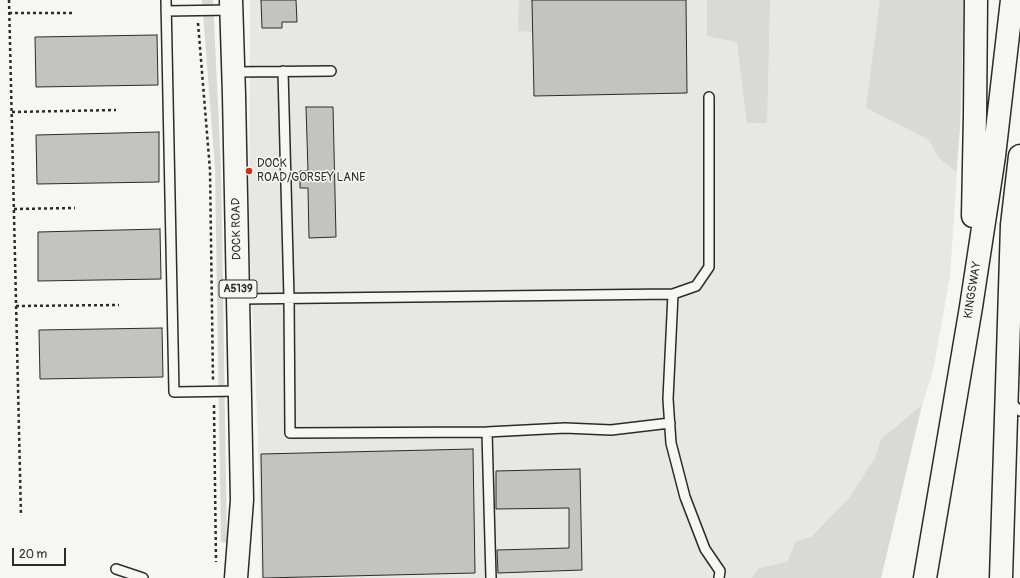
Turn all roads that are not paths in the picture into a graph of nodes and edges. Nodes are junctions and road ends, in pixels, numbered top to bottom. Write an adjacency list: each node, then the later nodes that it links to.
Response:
1 (166, 0): 5 (lane)
2 (976, 0): 15 (highway)
3 (1012, 0): 15 (highway, KINGSWAY)
4 (231, 5): 5 (lane); 8 (highway, DOCK ROAD / A5139)
5 (166, 11): 17 (lane)
6 (283, 71): 7 (lane); 8 (lane); 13 (lane)
7 (331, 71)
8 (234, 72): 14 (highway, DOCK ROAD / A5139)
9 (709, 97): 12 (lane)
10 (1020, 156): 16 (highway)
11 (1020, 270): 16 (highway)
12 (673, 294): 13 (lane); 19 (lane)
13 (289, 298): 14 (lane); 20 (lane)
14 (238, 299): 17 (highway, DOCK ROAD / A5139)
15 (971, 307): 26 (highway, KINGSWAY)
16 (1010, 309): 18 (highway)
17 (240, 391): 23 (highway, DOCK ROAD / A5139)
18 (1014, 405): 27 (highway)
19 (670, 423): 20 (lane); 25 (lane)
20 (487, 432): 24 (lane)
21 (116, 569): 22 (lane)
22 (143, 578)
23 (236, 578)
24 (491, 578)
25 (720, 578)
26 (925, 578)
27 (1001, 578)

